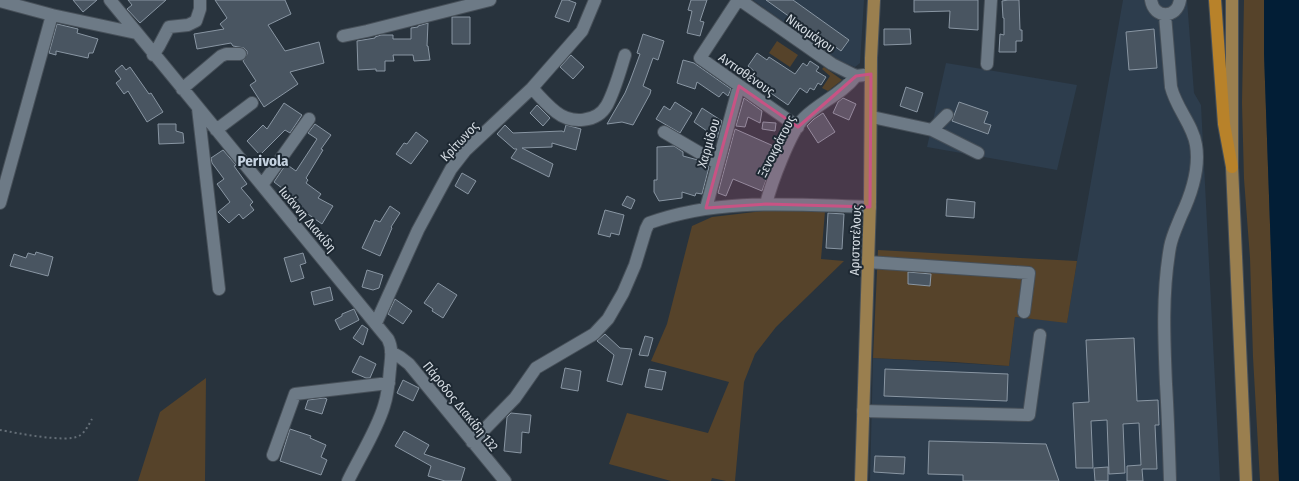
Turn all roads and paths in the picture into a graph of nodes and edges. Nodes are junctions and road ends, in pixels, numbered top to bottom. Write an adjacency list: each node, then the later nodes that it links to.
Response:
1 (110, 0): 15 (street, Ιωάννη Διακίδη)
2 (200, 0): 17 (street)
3 (490, 0): 16 (street)
4 (595, 0): 24 (street, Κρίτωνος)
5 (739, 0): 22 (street, Νικομάχου); 23 (street, Αντισθένους)
6 (874, 0): 21 (main road, Αριστοτέλους)
7 (991, 0): 20 (street)
8 (1151, 0): 14 (street)
9 (1180, 0): 14 (street)
10 (1215, 0): 37 (highway)
11 (1232, 0): 37 (main road)
12 (0, 1): 13 (street)
13 (52, 15): 15 (street); 39 (street)
14 (1166, 15): 58 (street)
15 (136, 33): 17 (street, Ιωάννη Διακίδη)
16 (343, 36)
17 (153, 54): 25 (street, Ιωάννη Διακίδη)
18 (240, 54): 25 (street)
19 (626, 55): 24 (street)
20 (987, 64)
21 (871, 74): 22 (street); 29 (main road, Αριστοτέλους)
22 (856, 76): 31 (street, Ξενοκράτους)
23 (739, 86): 31 (street, Αντισθένους); 36 (street, Χαρμίδου)
24 (532, 88): 46 (street, Κρίτωνος)
25 (182, 89): 27 (street, Ιωάννη Διακίδη)
26 (252, 103): 32 (street)
27 (198, 108): 32 (street, Ιωάννη Διακίδη); 44 (street)
28 (947, 115): 33 (street)
29 (872, 117): 33 (street); 41 (main road, Αριστοτέλους)
30 (309, 119): 38 (street)
31 (798, 127): 40 (street, Ξενοκράτους)
32 (216, 130): 38 (street, Ιωάννη Διακίδη)
33 (932, 130): 35 (street)
34 (664, 132): 36 (street)
35 (978, 153)
36 (718, 163): 42 (street, Χαρμίδου)
37 (1232, 167): 59 (main road)
38 (262, 185): 46 (street, Ιωάννη Διακίδη)
39 (0, 203)
40 (766, 204): 41 (street); 42 (street)
41 (870, 207): 43 (main road, Αριστοτέλους)
42 (706, 208): 53 (street)
43 (868, 262): 45 (street); 50 (main road, Αριστοτέλους)
44 (219, 289)
45 (1024, 312)
46 (376, 323): 48 (street, Ιωάννη Διακίδη)
47 (1040, 335): 50 (street)
48 (391, 352): 49 (street, Ιωάννη Διακίδη); 53 (street, Πάροδος Διακίδη 132)
49 (389, 383): 54 (street); 55 (street, Ιωάννη Διακίδη)
50 (863, 411): 57 (main road, Αριστοτέλους)
51 (92, 419): 52 (path)
52 (0, 430)
53 (472, 442): 56 (street, Πάροδος Διακίδη 132)
54 (273, 455)
55 (348, 481)
56 (505, 481)
57 (861, 481)
58 (1170, 481)
59 (1246, 481)

